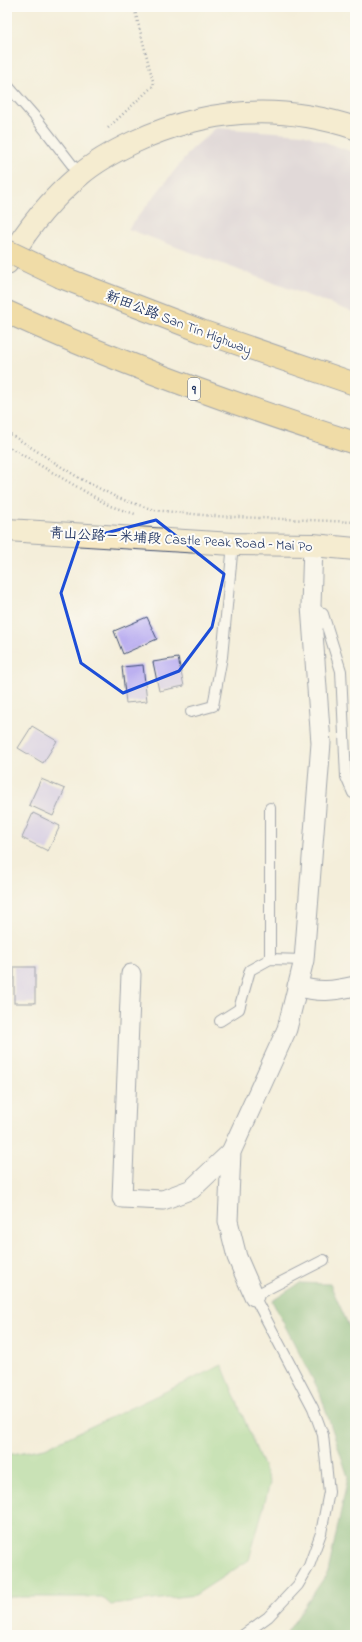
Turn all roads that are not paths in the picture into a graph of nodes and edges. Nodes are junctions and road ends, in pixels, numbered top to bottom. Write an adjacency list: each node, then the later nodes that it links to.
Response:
1 (7, 85): 3 (lane)
2 (355, 128): 3 (street)
3 (80, 175): 5 (street)
4 (7, 251): 7 (highway, 新田公路 San Tin Highway, bridge)
5 (7, 263)
6 (7, 312): 8 (highway, 9)
7 (355, 384)
8 (355, 443)
9 (7, 530): 10 (street, 青山公路－米埔段 Castle Peak Road – Mai Po)
10 (233, 544): 11 (street, 青山公路－米埔段 Castle Peak Road – Mai Po); 14 (lane)
11 (312, 545): 12 (street, 青山公路－米埔段 Castle Peak Road – Mai Po); 13 (street)
12 (355, 549)
13 (311, 606): 15 (lane); 18 (street)
14 (191, 712)
15 (355, 794)
16 (270, 808): 17 (lane)
17 (270, 959): 18 (lane); 22 (lane)
18 (304, 960): 20 (street)
19 (131, 974): 23 (street)
20 (297, 986): 21 (street); 23 (street)
21 (355, 986)
22 (220, 1021)
23 (230, 1152): 25 (street)
24 (324, 1260): 25 (lane)
25 (254, 1296): 26 (lane)
26 (243, 1635)

